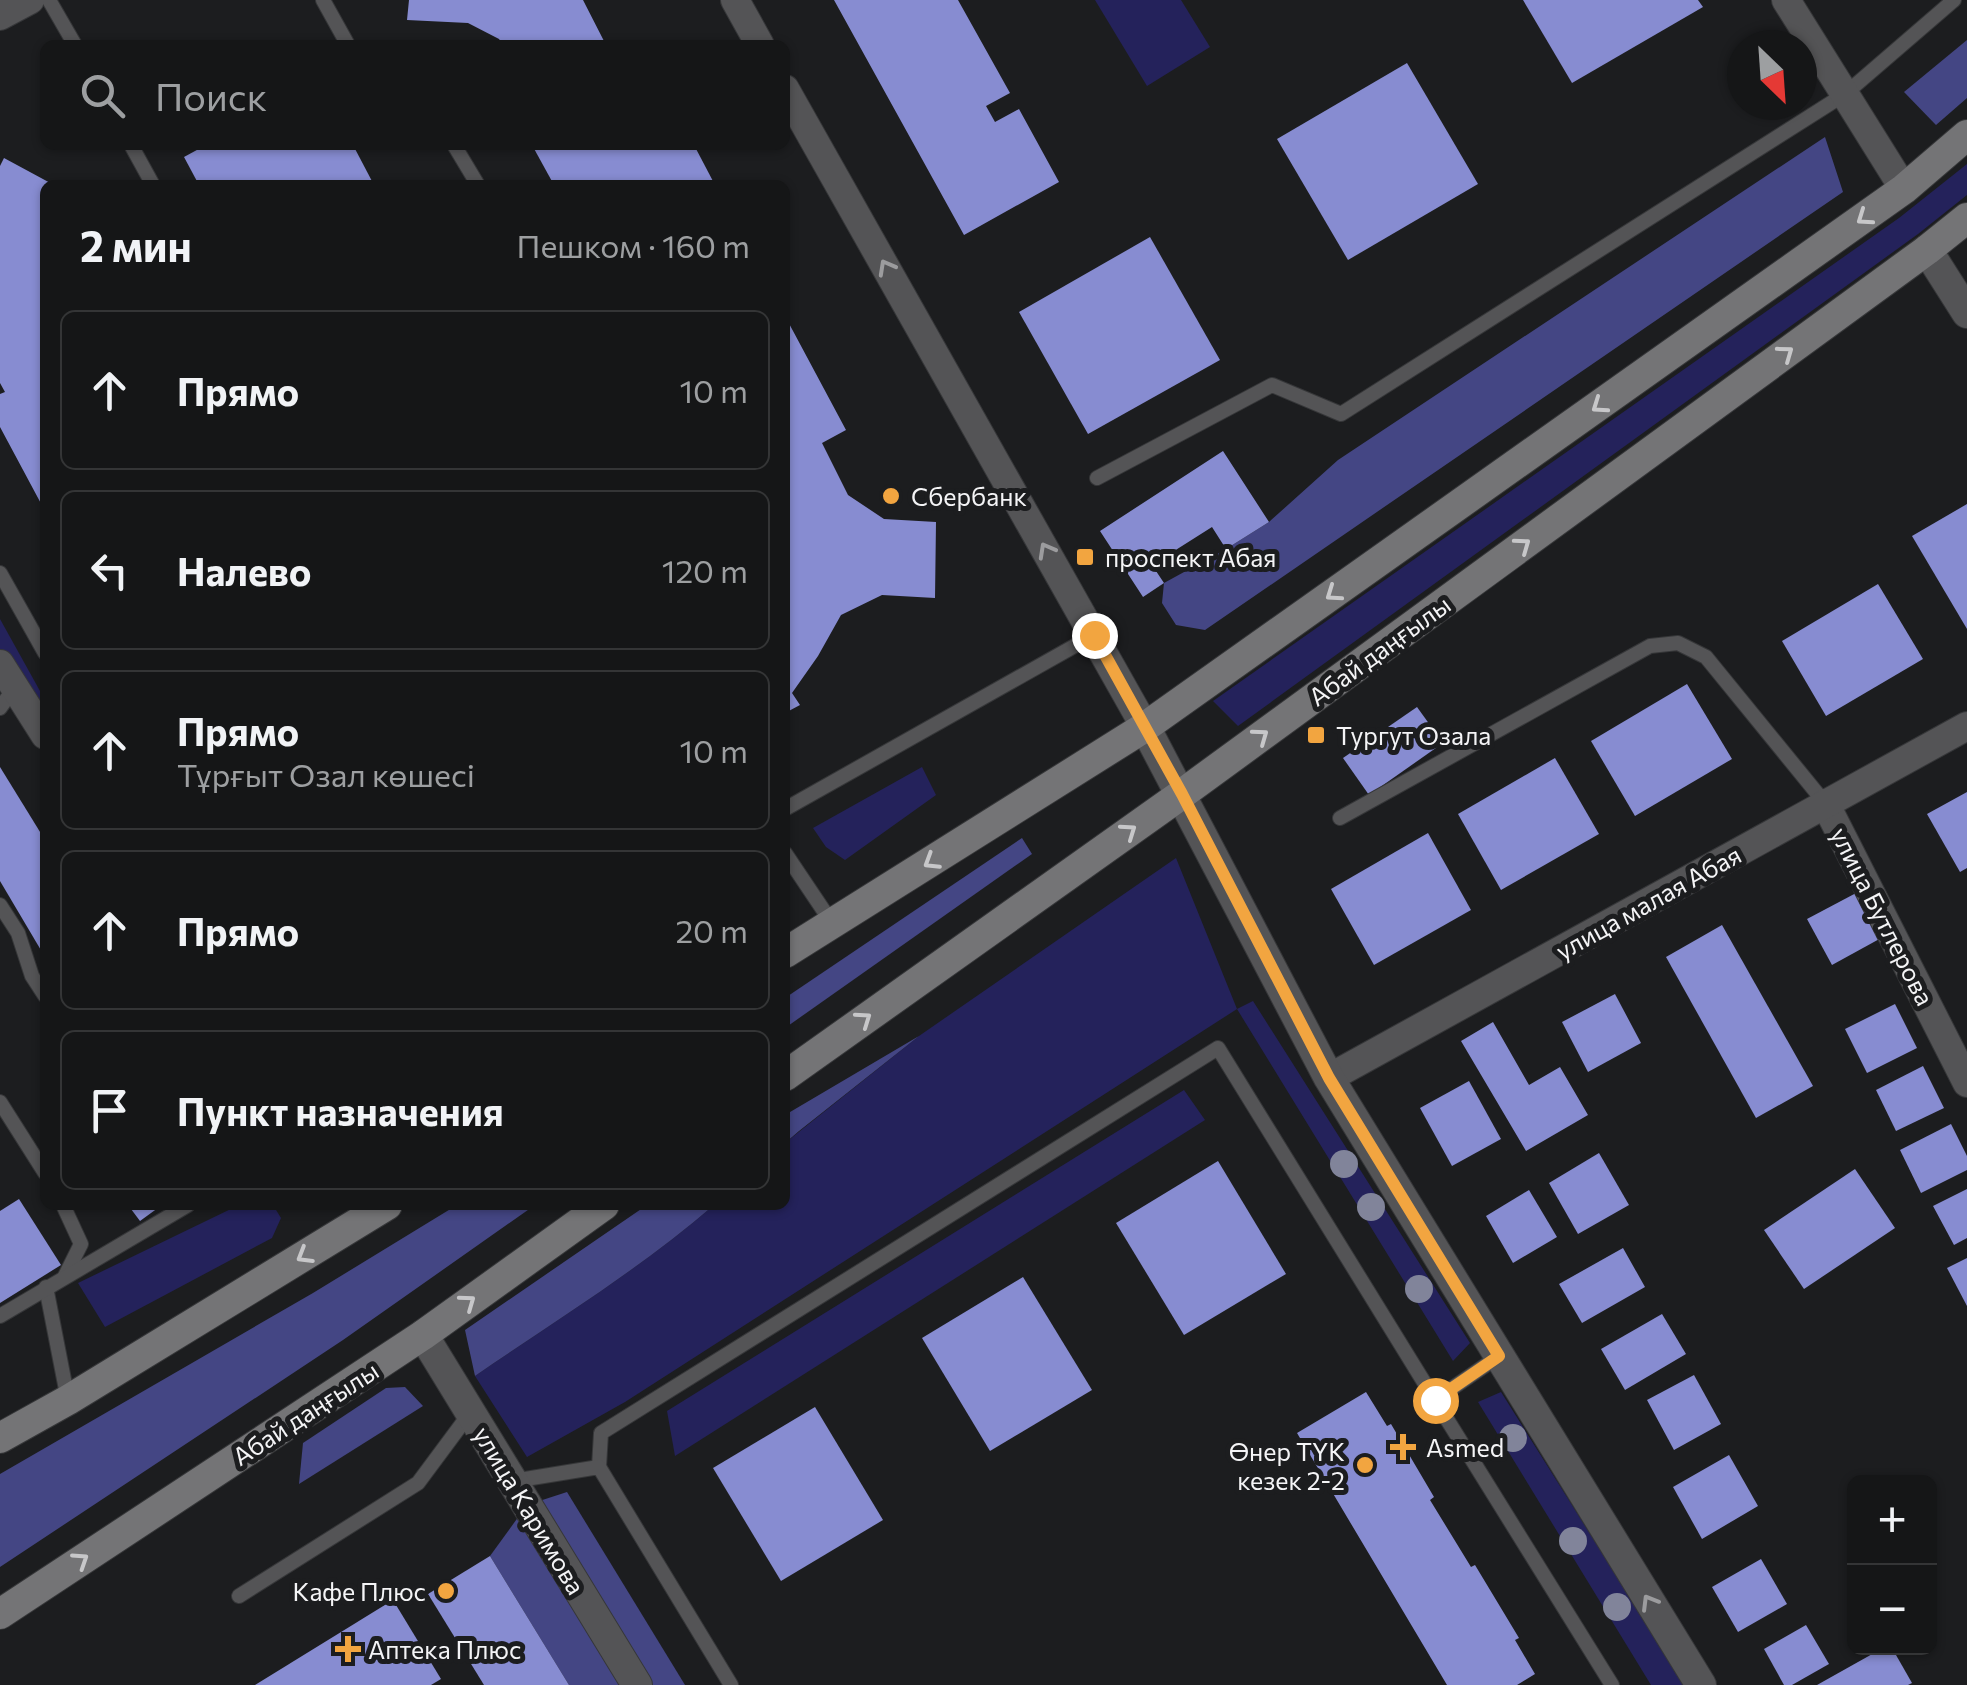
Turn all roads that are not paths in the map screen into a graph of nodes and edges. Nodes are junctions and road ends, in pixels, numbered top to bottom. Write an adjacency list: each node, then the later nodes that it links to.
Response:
1 (30, 0): 7 (street)
2 (49, 0): 8 (lane)
3 (323, 0): 9 (lane)
4 (734, 0): 10 (street)
5 (1786, 0): 11 (street)
6 (1954, 0): 11 (lane)
7 (0, 16)
8 (72, 40)
9 (345, 40)
10 (757, 40)
11 (1845, 94): 18 (street); 22 (lane)
12 (790, 98): 25 (street, one-way to 12)
13 (1967, 135): 18 (main road)
14 (134, 150): 16 (lane)
15 (457, 150): 17 (lane)
16 (150, 180)
17 (475, 180)
18 (1904, 190): 30 (main road, one-way to 30)
19 (1967, 218): 20 (main road, Абай даңғылы)
20 (1928, 250): 21 (street); 31 (main road, Абай даңғылы, one-way to 20)
21 (1967, 313)
22 (1097, 478)
23 (0, 574): 24 (lane)
24 (4, 592): 26 (lane)
25 (1094, 635): 30 (street); 33 (lane)
26 (40, 645)
27 (5, 687): 28 (street)
28 (40, 726)
29 (1967, 726): 32 (street, улица малая Абая)
30 (1145, 727): 31 (street); 37 (main road, one-way to 37)
31 (1182, 794): 40 (main road, Абай даңғылы, one-way to 31); 41 (street)
32 (1826, 804): 34 (lane); 41 (street, улица малая Абая); 42 (street, улица Бутлерова)
33 (790, 806)
34 (1340, 818)
35 (790, 860): 37 (lane)
36 (0, 905): 39 (lane)
37 (833, 923): 38 (main road)
38 (790, 950)
39 (40, 988)
40 (790, 1072)
41 (1329, 1078): 53 (street)
42 (1967, 1083)
43 (0, 1102): 44 (lane)
44 (40, 1166)
45 (65, 1210): 49 (lane)
46 (179, 1210): 49 (lane)
47 (597, 1210): 52 (main road, Абай даңғылы, one-way to 47)
48 (350, 1215): 54 (main road, one-way to 54)
49 (66, 1276): 50 (lane)
50 (46, 1288): 51 (lane); 54 (lane)
51 (0, 1316)
52 (423, 1334): 56 (street, улица Каримова); 61 (main road, Абай даңғылы, one-way to 52)
53 (1499, 1356): 55 (lane); 65 (street, one-way to 53)
54 (68, 1400): 57 (main road)
55 (1435, 1400): 58 (lane); 64 (lane)
56 (471, 1412): 59 (street, улица Каримова); 60 (lane)
57 (0, 1438)
58 (599, 1467): 59 (lane); 63 (lane)
59 (512, 1481): 62 (street, улица Каримова)
60 (239, 1596)
61 (0, 1614)
62 (637, 1685)
63 (731, 1685)
64 (1612, 1685)
65 (1700, 1685)

